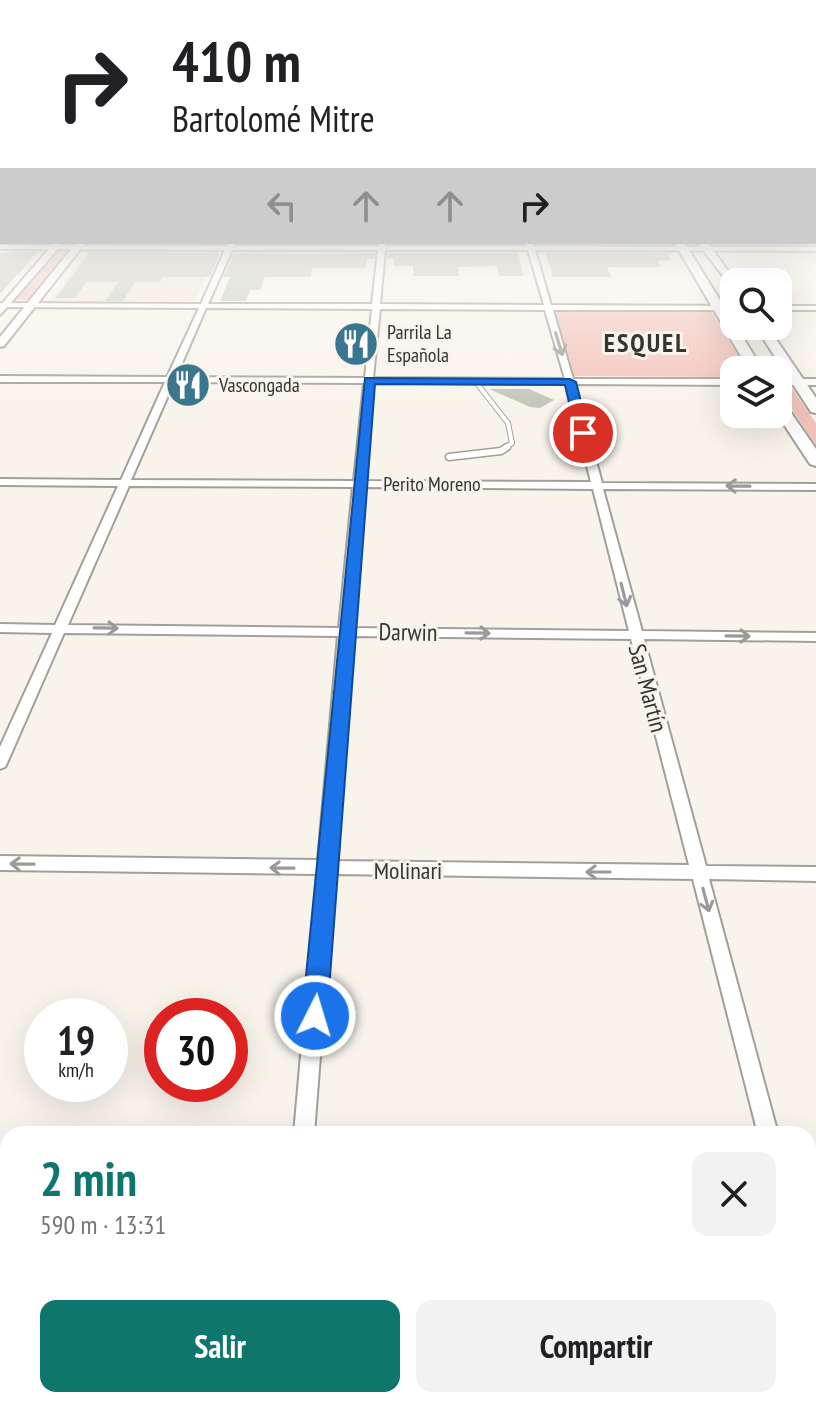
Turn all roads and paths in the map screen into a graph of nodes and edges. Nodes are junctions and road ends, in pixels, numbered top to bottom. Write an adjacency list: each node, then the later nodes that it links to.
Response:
1 (26, 281): 10 (main road)
2 (51, 281): 7 (main road)
3 (216, 281): 8 (street)
4 (378, 281): 9 (street)
5 (540, 281): 11 (street, San Martín)
6 (702, 281): 12 (highway)
7 (32, 305): 8 (street); 10 (street); 16 (main road)
8 (205, 306): 9 (street); 19 (street)
9 (376, 306): 11 (street); 20 (street)
10 (2, 307)
11 (547, 307): 12 (street); 22 (street, San Martín, one-way to 22)
12 (718, 308): 17 (highway)
13 (792, 308): 14 (street)
14 (816, 308)
15 (770, 340): 25 (highway)
16 (0, 344)
17 (747, 356)
18 (0, 379): 19 (street)
19 (173, 380): 20 (street); 32 (street)
20 (369, 380): 21 (street); 33 (street)
21 (475, 381): 22 (street); 29 (lane)
22 (570, 382): 23 (street); 34 (street, San Martín)
23 (720, 382)
24 (792, 382): 25 (street)
25 (798, 382): 26 (street); 27 (highway)
26 (816, 382)
27 (816, 409)
28 (792, 425): 30 (highway)
29 (449, 457)
30 (816, 461)
31 (0, 482): 32 (street, Perito Moreno)
32 (125, 482): 33 (street, Perito Moreno); 37 (street)
33 (361, 484): 34 (street, Perito Moreno); 38 (street)
34 (595, 484): 35 (street, Perito Moreno, one-way to 34); 39 (street, San Martín, one-way to 39)
35 (816, 487)
36 (0, 628): 37 (street, Darwin)
37 (60, 628): 38 (street, Darwin, one-way to 38); 41 (street)
38 (345, 631): 39 (street, Darwin, one-way to 39); 43 (street)
39 (634, 634): 40 (street, Darwin, one-way to 40); 44 (street, San Martín)
40 (816, 637)
41 (0, 763)
42 (0, 863): 43 (street, Molinari, one-way to 42)
43 (327, 869): 44 (street, Molinari, one-way to 43); 46 (street)
44 (699, 873): 45 (street, Molinari); 47 (street, San Martín, one-way to 47)
45 (816, 874)
46 (305, 1126)
47 (766, 1126)

